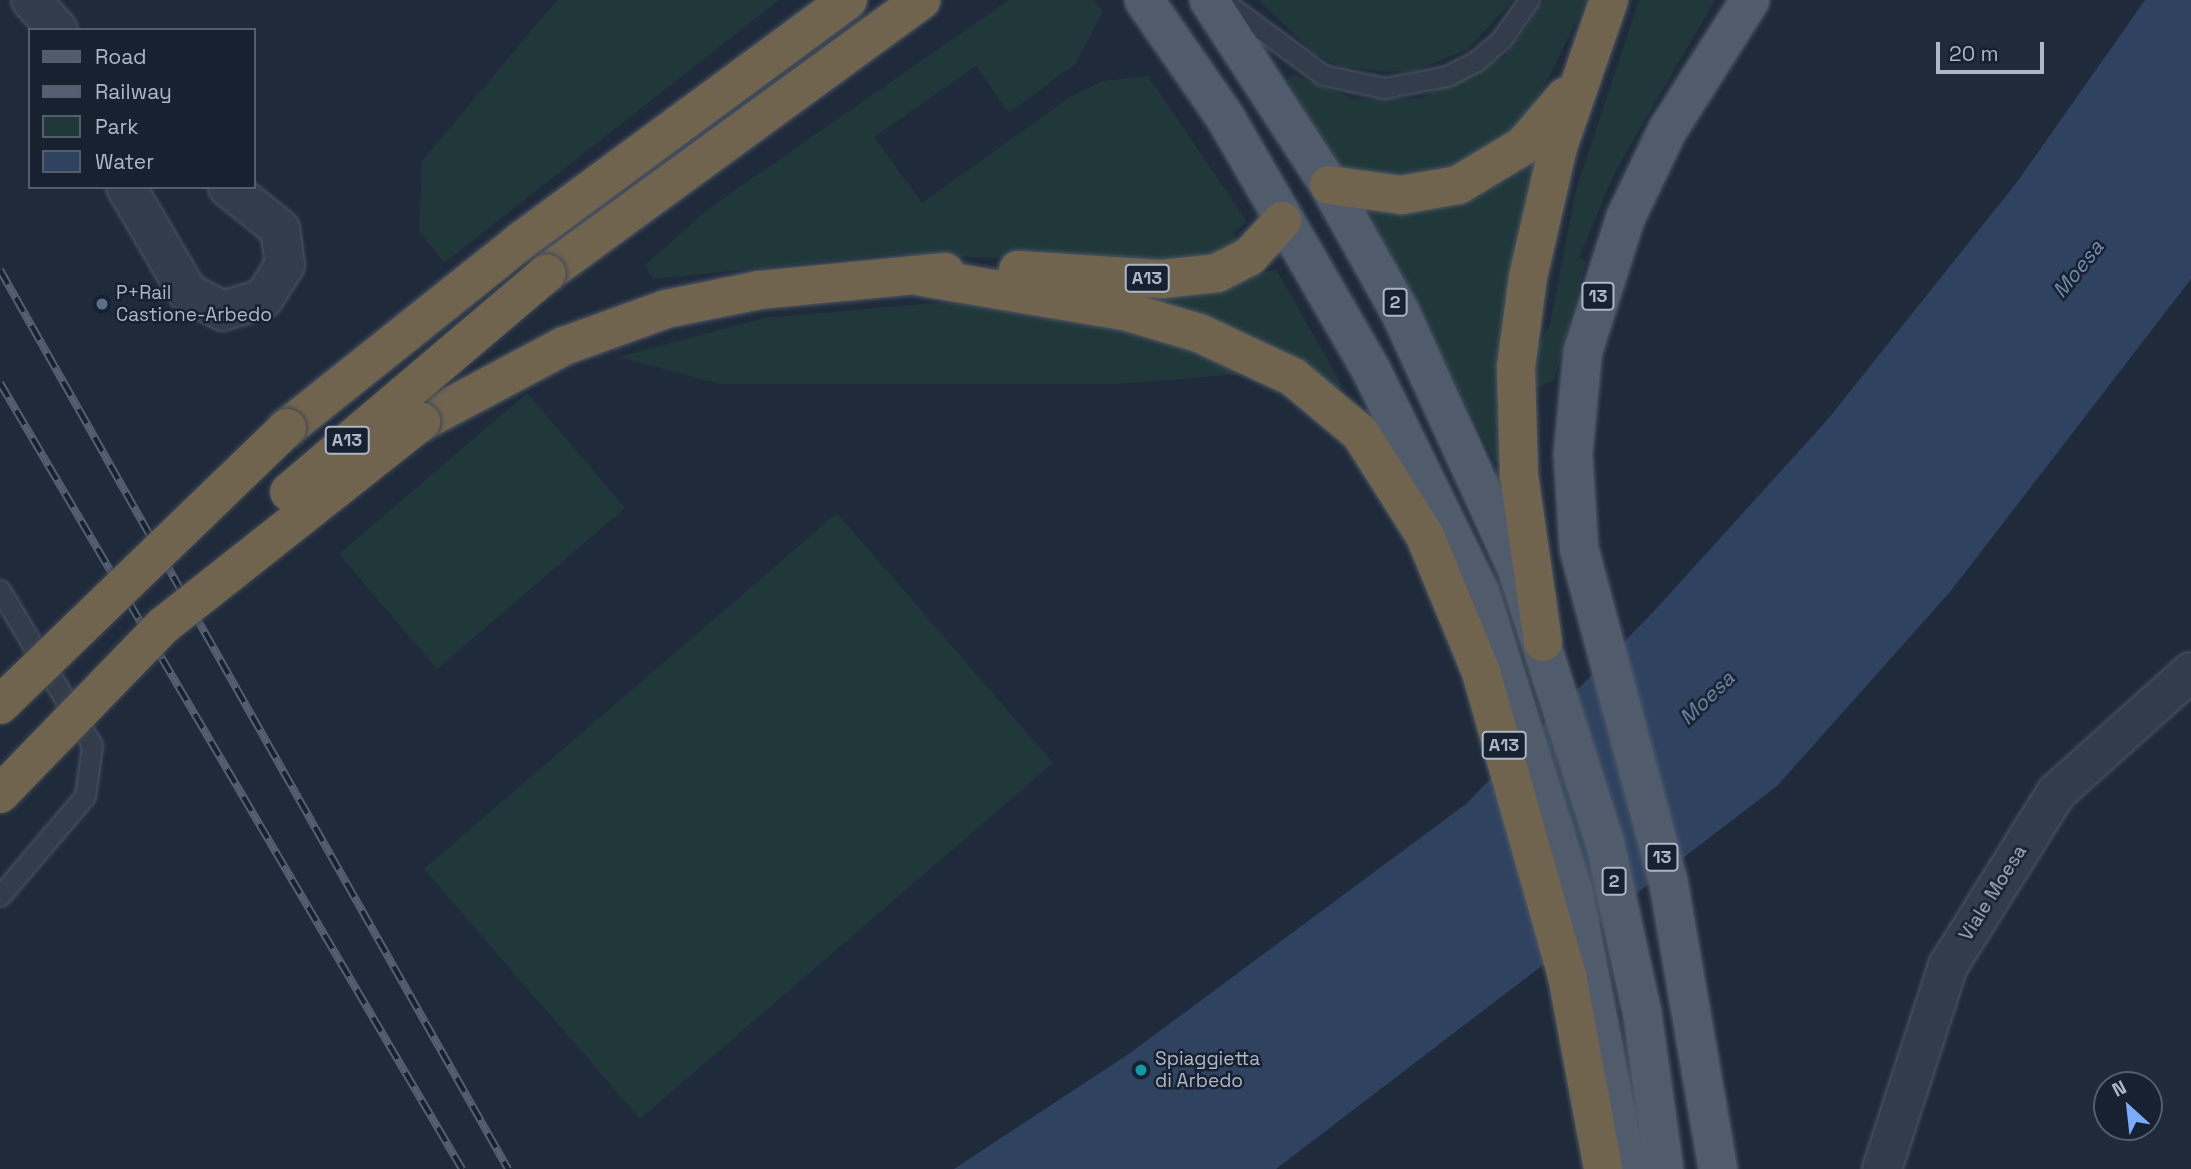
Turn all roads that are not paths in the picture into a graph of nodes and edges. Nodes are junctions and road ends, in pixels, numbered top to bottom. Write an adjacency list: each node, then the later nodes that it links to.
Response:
1 (24, 0): 11 (street)
2 (31, 0): 12 (street)
3 (848, 0): 24 (highway, A13, bridge)
4 (921, 0): 21 (highway, A13, bridge)
5 (1144, 0): 14 (main road, 2)
6 (1209, 0): 15 (main road, 2)
7 (1221, 0): 8 (lane)
8 (1530, 0)
9 (1609, 0): 13 (highway)
10 (1750, 0): 29 (main road, 13)
11 (38, 28)
12 (56, 28)
13 (1586, 62): 15 (highway); 22 (highway)
14 (1225, 117): 15 (main road); 18 (main road, 2)
15 (1313, 179): 18 (main road, A13); 22 (main road, 2)
16 (127, 189): 17 (street)
17 (231, 189)
18 (1283, 221): 19 (highway, A13); 27 (main road, 2)
19 (922, 277): 21 (highway, A13, bridge); 27 (highway, A13)
20 (0, 590): 26 (lane)
21 (164, 625): 25 (highway, A13, bridge)
22 (1543, 642): 28 (main road, 2)
23 (2191, 672): 30 (street, Viale Moesa)
24 (0, 705)
25 (0, 794)
26 (0, 896)
27 (1614, 1164)
28 (1664, 1169)
29 (1718, 1169)
30 (1882, 1169)

